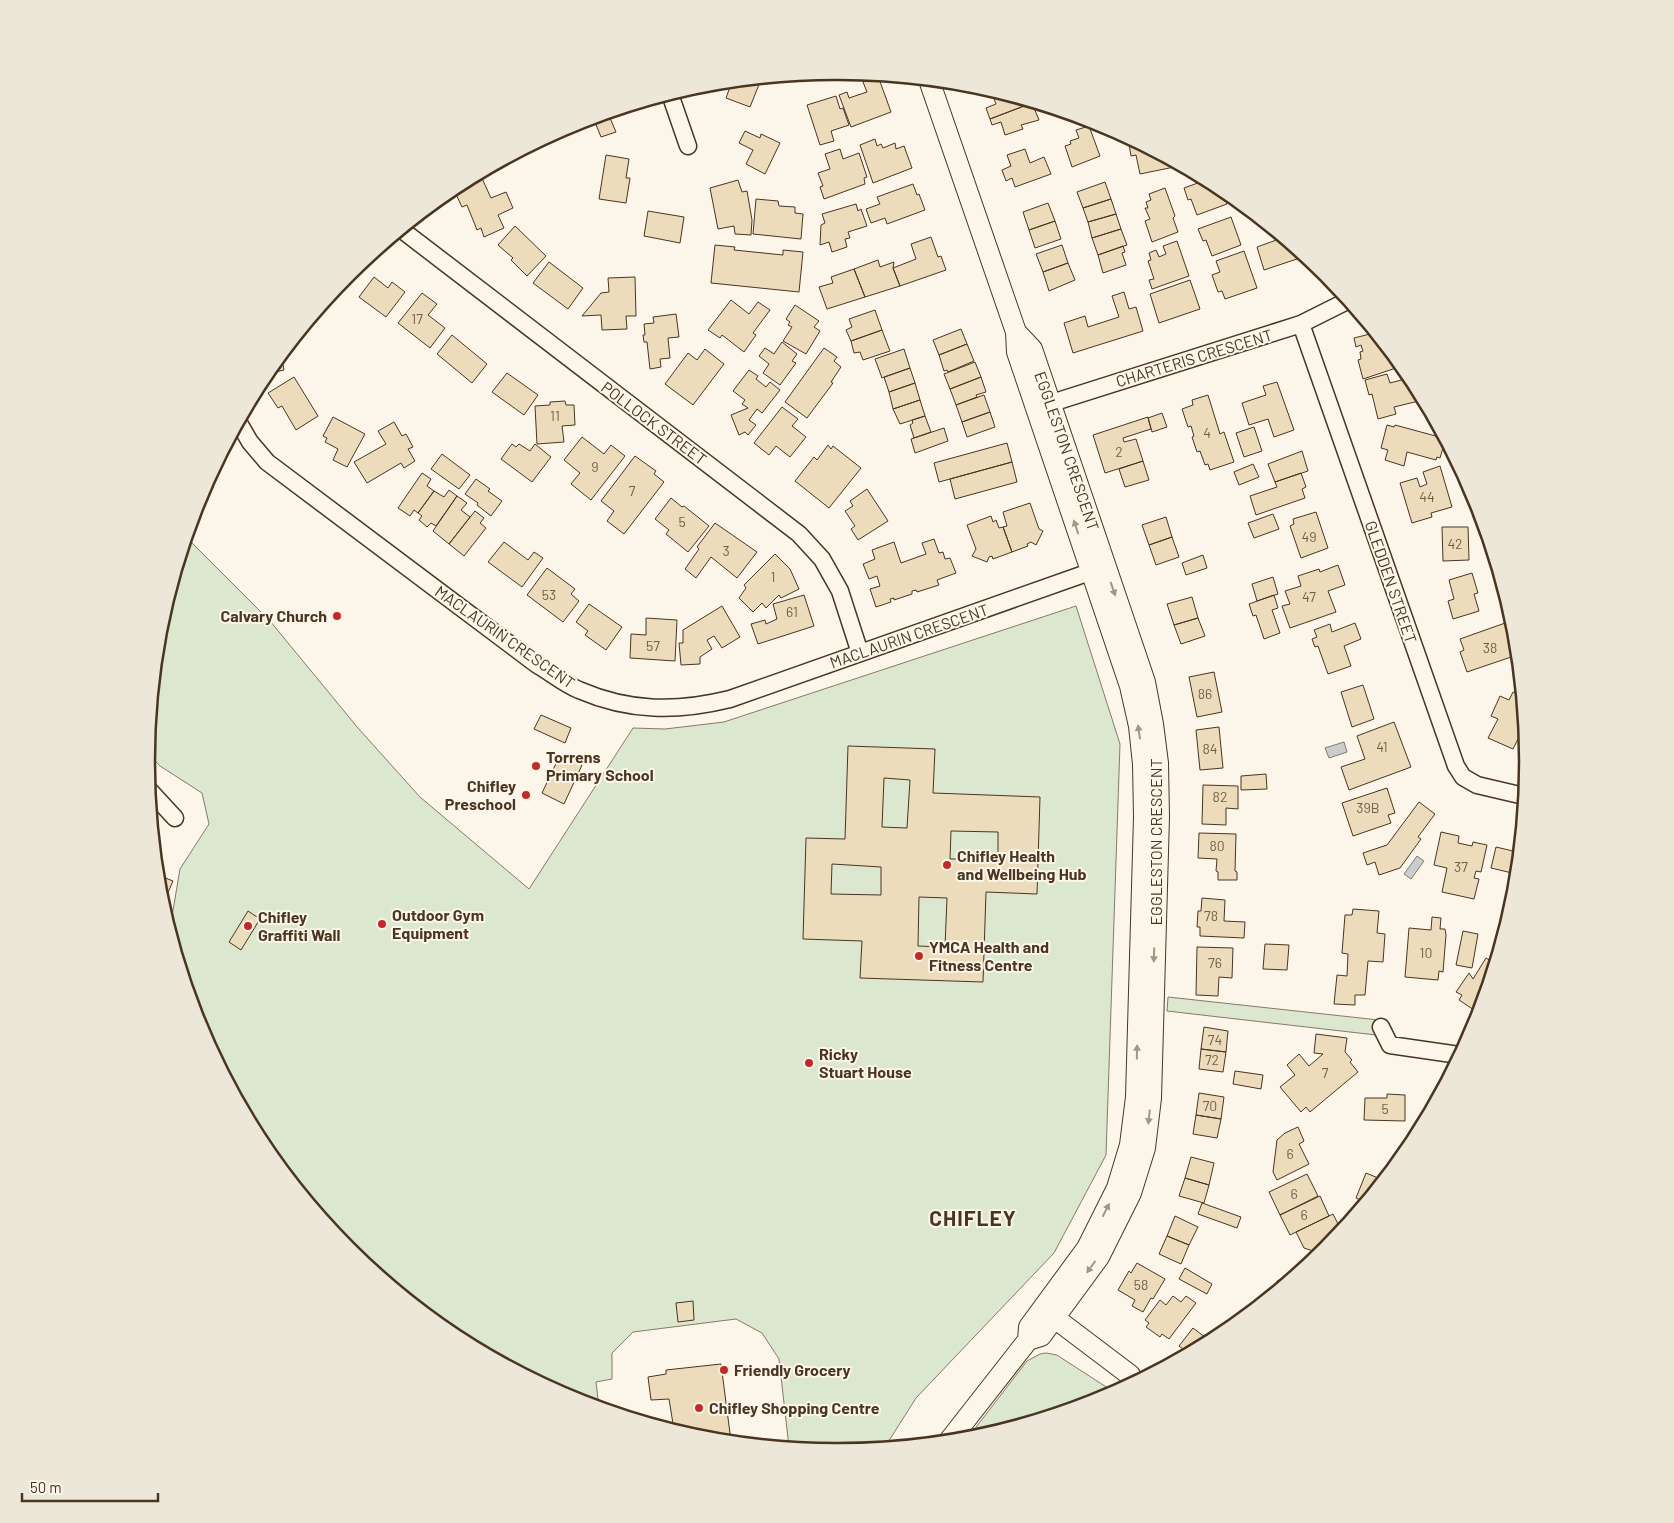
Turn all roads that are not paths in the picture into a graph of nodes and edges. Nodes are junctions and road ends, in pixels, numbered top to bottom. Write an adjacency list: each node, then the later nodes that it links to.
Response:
1 (931, 87): 7 (street, EGGLESTON CRESCENT)
2 (672, 100): 3 (street)
3 (688, 146)
4 (407, 234): 10 (street, POLLOCK STREET)
5 (1341, 304): 6 (street, CHARTERIS CRESCENT)
6 (1301, 324): 7 (street, CHARTERIS CRESCENT); 11 (street, GLEDDEN STREET)
7 (1044, 405): 9 (street, EGGLESTON CRESCENT)
8 (241, 431): 10 (street, MACLAURIN CRESCENT)
9 (1098, 569): 10 (street, MACLAURIN CRESCENT); 16 (street, EGGLESTON CRESCENT)
10 (860, 653)
11 (1518, 794)
12 (157, 798): 13 (street)
13 (175, 818)
14 (1380, 1027): 15 (street)
15 (1452, 1054)
16 (1045, 1318): 17 (street); 18 (street); 19 (street, EGGLESTON CRESCENT)
17 (1130, 1376)
18 (1120, 1381)
19 (956, 1432)

